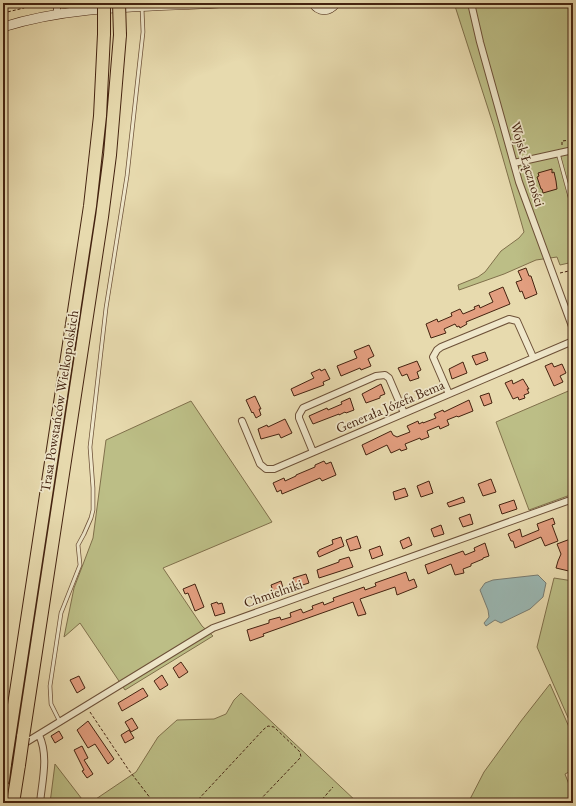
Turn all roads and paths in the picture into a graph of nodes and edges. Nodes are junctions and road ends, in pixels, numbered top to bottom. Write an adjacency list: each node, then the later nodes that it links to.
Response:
1 (30, 3): 12 (path)
2 (57, 3): 13 (street)
3 (104, 3): 34 (highway, Trasa Powstańców Wielkopolskich, bridge)
4 (120, 3): 37 (highway, Trasa Powstańców Wielkopolskich, bridge)
5 (219, 3): 11 (main road)
6 (313, 3): 7 (main road)
7 (336, 3)
8 (346, 3): 9 (path)
9 (349, 3)
10 (471, 3): 17 (street, Wojsk Łączności)
11 (142, 7): 13 (main road); 32 (lane)
12 (3, 13)
13 (57, 15): 14 (main road)
14 (3, 27)
15 (573, 150): 16 (street)
16 (558, 153): 17 (street); 18 (lane)
17 (514, 163): 21 (street, Wojsk Łączności)
18 (573, 208)
19 (573, 270): 20 (path)
20 (559, 273)
21 (573, 329)
22 (573, 341): 23 (street, Generała Józefa Bema)
23 (533, 357): 24 (street, Generała Józefa Bema); 24 (street)
24 (449, 394): 25 (street, Generała Józefa Bema)
25 (404, 413): 27 (street, Generała Józefa Bema); 27 (street)
26 (242, 421): 27 (street, Generała Józefa Bema)
27 (313, 452)
28 (573, 499): 32 (street, Chmielniki)
29 (93, 709): 30 (path)
30 (90, 711): 31 (path); 39 (path)
31 (85, 713)
32 (60, 722): 33 (street, Chmielniki)
33 (39, 735): 34 (street, Chmielniki); 38 (street)
34 (4, 760): 35 (highway, Trasa Powstańców Wielkopolskich)
35 (3, 780)
36 (333, 787): 42 (path)
37 (13, 803)
38 (40, 803)
39 (154, 803)
40 (195, 803): 41 (path)
41 (257, 803)
42 (319, 803)

